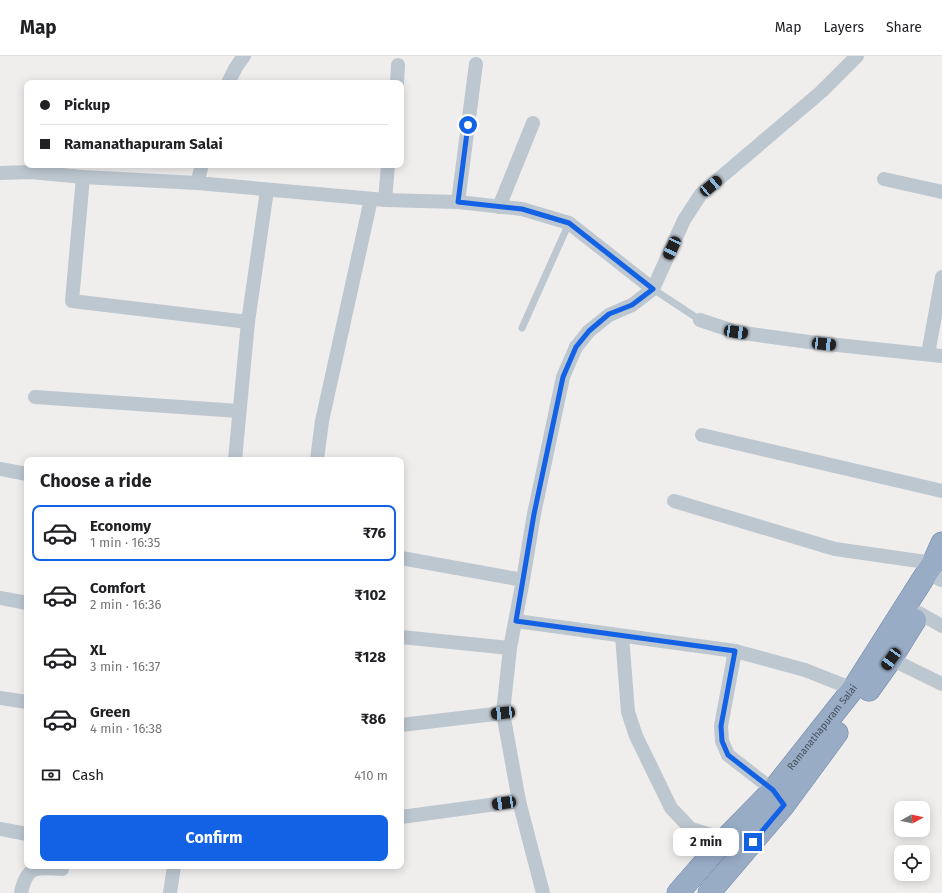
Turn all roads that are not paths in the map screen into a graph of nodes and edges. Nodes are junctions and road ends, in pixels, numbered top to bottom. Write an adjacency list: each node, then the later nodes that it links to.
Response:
1 (244, 56): 5 (street)
2 (858, 56): 21 (street)
3 (476, 64): 17 (street)
4 (398, 65): 6 (street)
5 (230, 80)
6 (397, 80)
7 (533, 123): 18 (street)
8 (201, 168): 13 (street)
9 (387, 168): 16 (street)
10 (0, 173): 11 (street)
11 (83, 177): 13 (street); 23 (street)
12 (884, 179): 15 (street)
13 (197, 184): 14 (street)
14 (267, 190): 16 (street); 23 (street)
15 (942, 192)
16 (378, 200): 17 (street); 30 (street)
17 (458, 202): 18 (street)
18 (499, 207): 19 (street)
19 (569, 223): 21 (street); 24 (lane)
20 (942, 277): 25 (street)
21 (653, 289): 22 (lane); 38 (street)
22 (700, 320): 25 (street)
23 (248, 322): 27 (street)
24 (522, 328)
25 (935, 355)
26 (36, 397): 27 (street)
27 (239, 411): 29 (street)
28 (702, 435): 33 (street)
29 (235, 457)
30 (317, 457)
31 (0, 469): 32 (street)
32 (24, 473)
33 (942, 491)
34 (674, 501): 37 (street)
35 (942, 543): 37 (highway, Ramanathapuram Salai)
36 (404, 559): 38 (street)
37 (939, 574): 41 (highway, Ramanathapuram Salai); 50 (highway, Ramanathapuram Salai)
38 (523, 580): 42 (street)
39 (0, 598): 40 (street)
40 (24, 603)
41 (919, 613): 43 (street); 48 (highway, Ramanathapuram Salai)
42 (516, 621): 44 (street); 46 (street)
43 (942, 626)
44 (622, 636): 47 (street); 60 (street)
45 (404, 637): 46 (street)
46 (510, 648): 53 (street)
47 (735, 651): 50 (street); 55 (street)
48 (891, 659): 49 (street); 55 (highway, Ramanathapuram Salai)
49 (942, 684)
50 (853, 689): 55 (highway, Ramanathapuram Salai)
51 (0, 698): 52 (street)
52 (24, 702)
53 (503, 713): 54 (street); 56 (street)
54 (404, 725)
55 (778, 798): 60 (highway, Ramanathapuram Salai); 67 (highway, Ramanathapuram Salai)
56 (519, 801): 57 (street); 65 (street)
57 (404, 818)
58 (0, 829): 59 (street)
59 (24, 833)
60 (725, 839): 66 (highway, Ramanathapuram Salai)
61 (36, 869): 63 (street)
62 (174, 869): 64 (street)
63 (22, 893)
64 (170, 893)
65 (543, 893)
66 (678, 893)
67 (710, 893)

